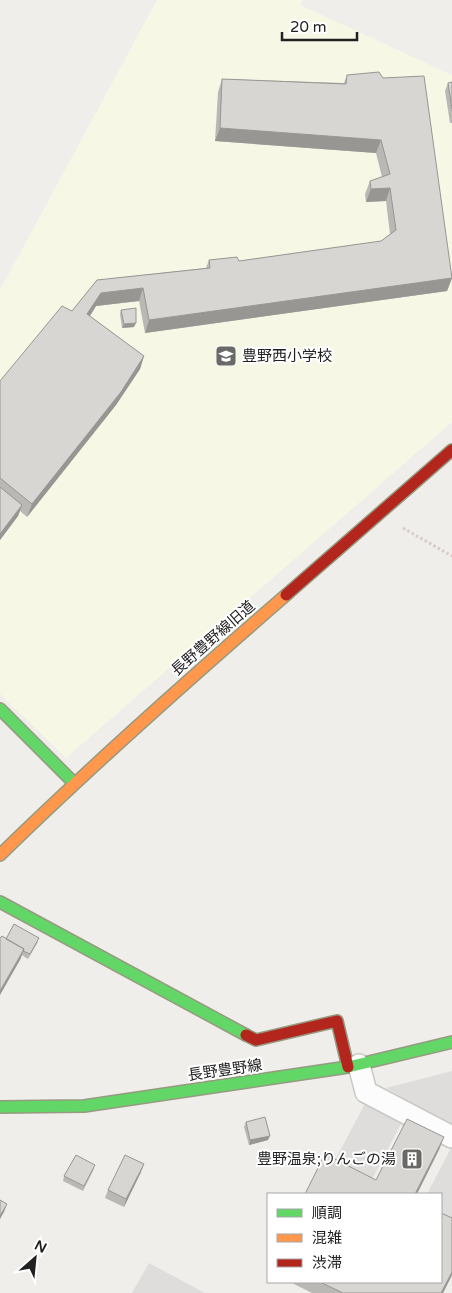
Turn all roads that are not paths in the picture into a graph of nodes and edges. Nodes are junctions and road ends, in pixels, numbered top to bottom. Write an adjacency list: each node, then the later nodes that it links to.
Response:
1 (452, 450): 3 (street, 長野豊野線旧道)
2 (0, 709): 3 (street)
3 (74, 783): 4 (street, 長野豊野線旧道)
4 (0, 855)
5 (0, 902): 7 (street)
6 (452, 1042): 7 (street, 長野豊野線)
7 (353, 1066): 8 (street, 長野豊野線); 9 (street)
8 (0, 1107)
9 (452, 1137)

